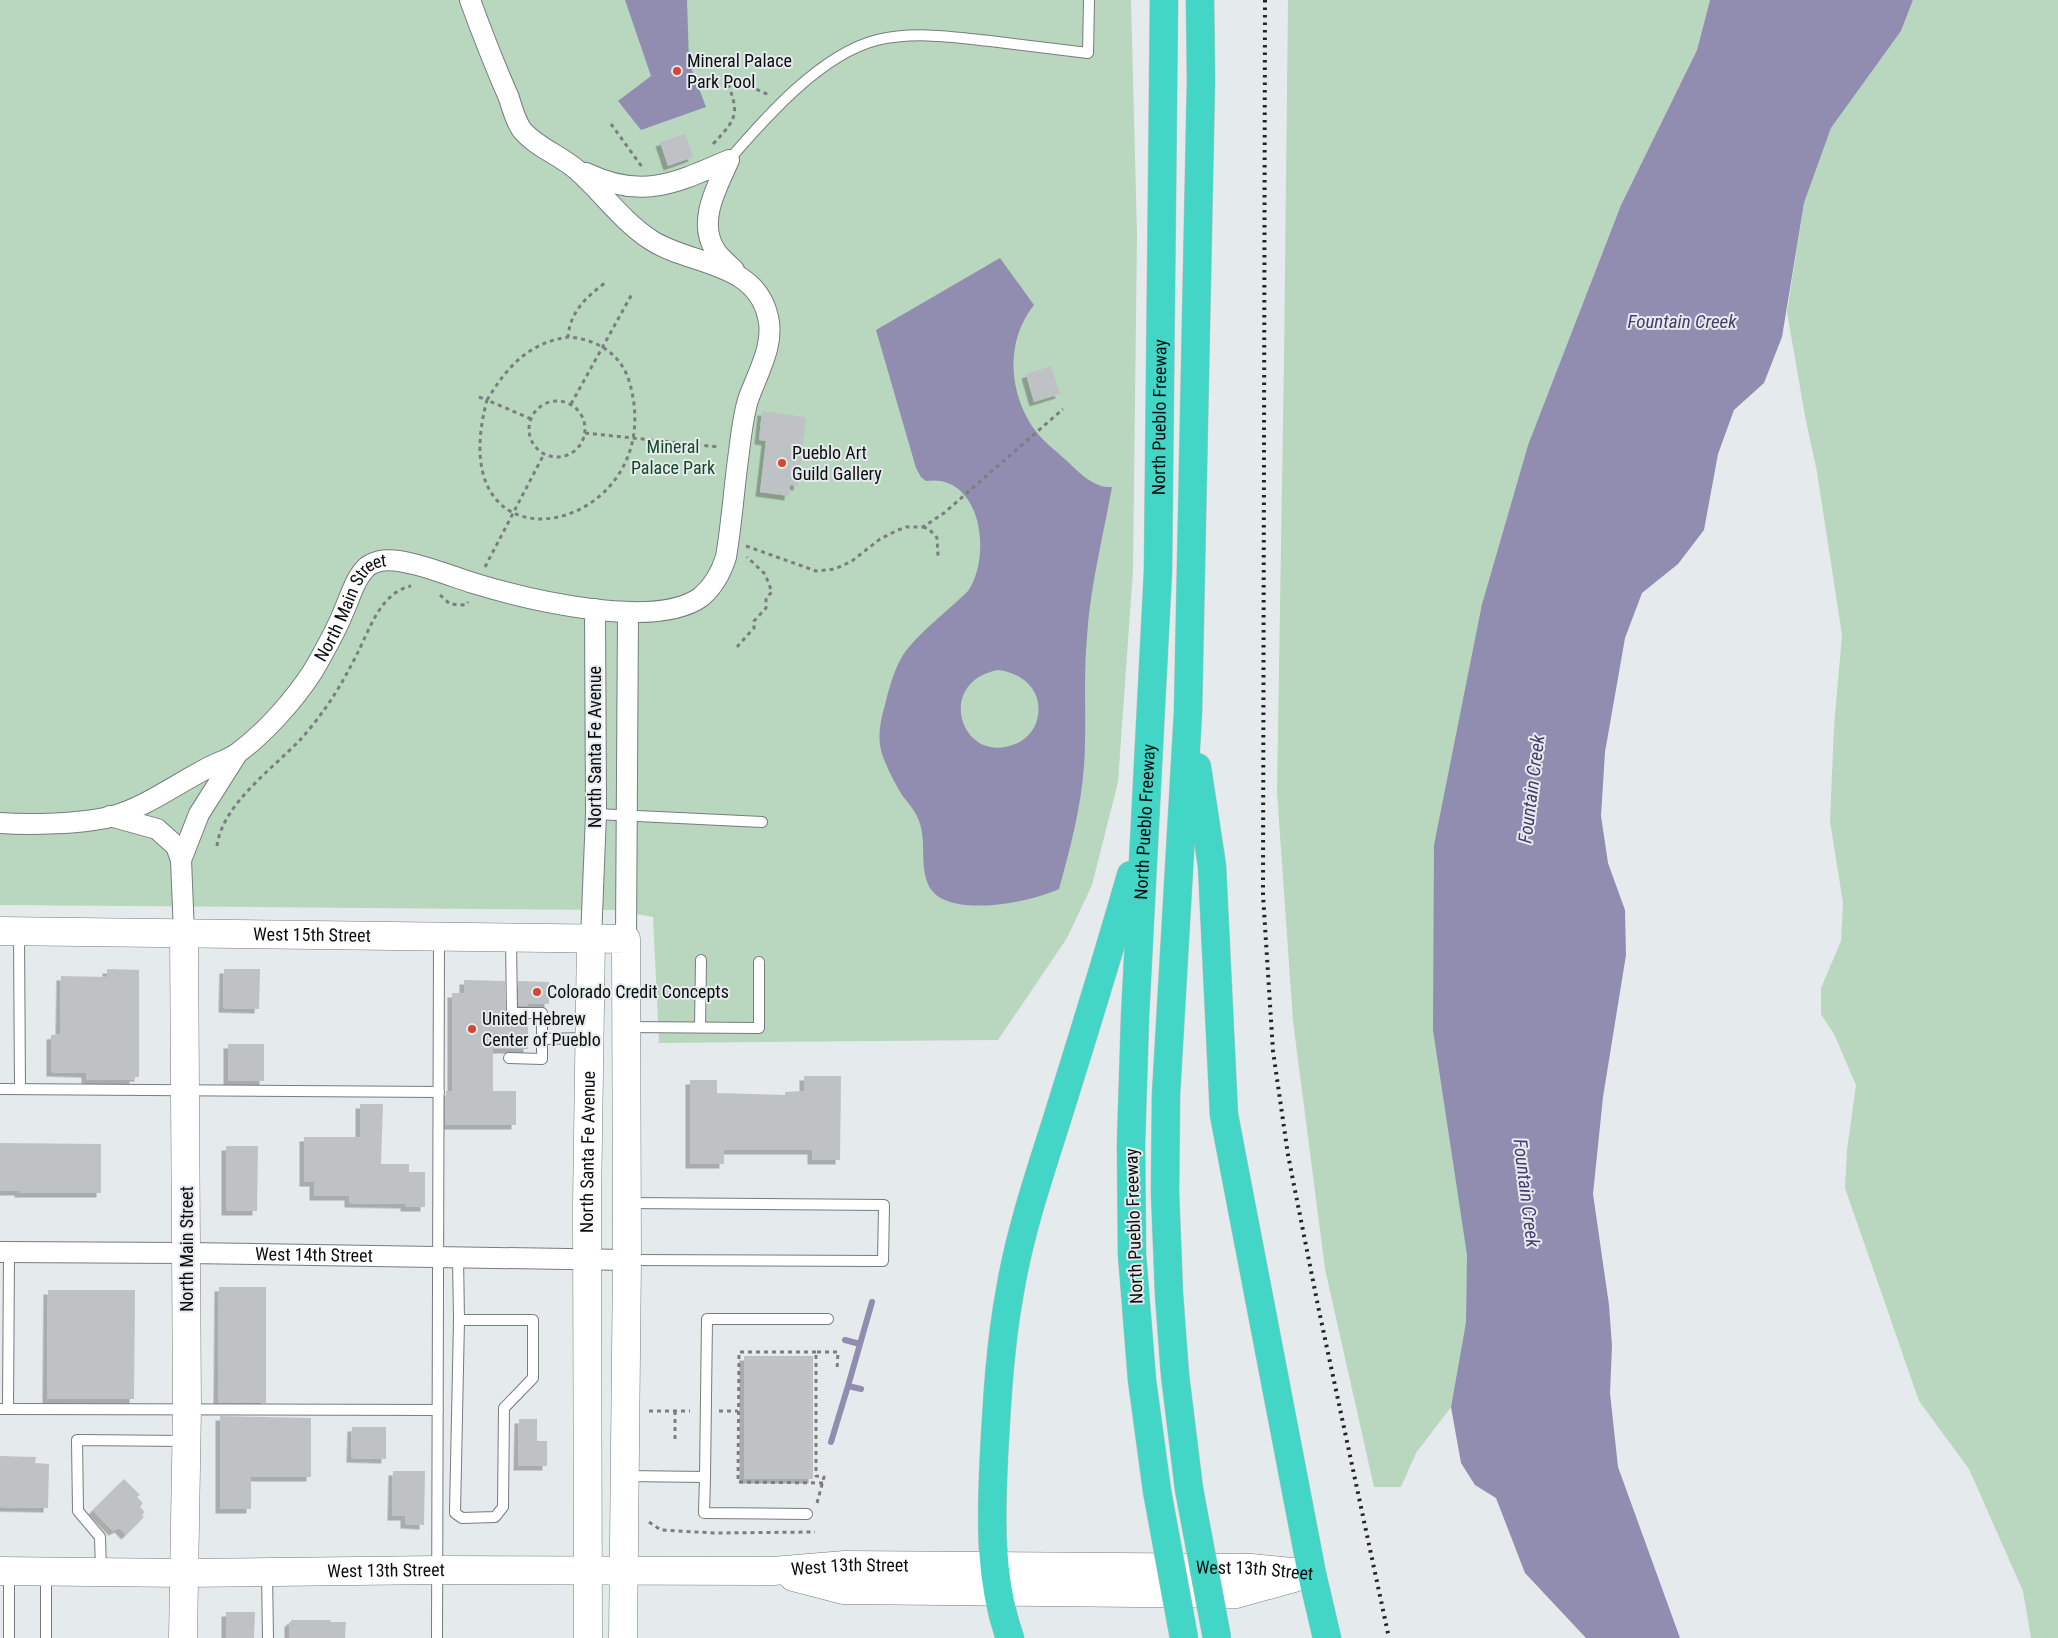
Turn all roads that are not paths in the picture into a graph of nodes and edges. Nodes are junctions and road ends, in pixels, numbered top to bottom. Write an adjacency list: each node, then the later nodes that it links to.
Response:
1 (470, 0): 6 (street)
2 (1088, 0): 5 (lane)
3 (1164, 0): 17 (highway, North Pueblo Freeway)
4 (1200, 0): 10 (highway, North Pueblo Freeway)
5 (729, 160): 6 (street); 7 (street)
6 (576, 168): 7 (street)
7 (740, 277): 9 (street)
8 (595, 609): 9 (street); 11 (street, North Main Street); 12 (street, North Santa Fe Avenue)
9 (628, 612): 14 (street, North Santa Fe Avenue)
10 (1188, 712): 60 (highway); 72 (highway, North Pueblo Freeway, bridge)
11 (238, 754): 13 (street, North Main Street); 18 (street, North Main Street)
12 (596, 814): 14 (lane); 23 (street, North Santa Fe Avenue)
13 (110, 816): 15 (street, North Main Street); 18 (street, North Main Street)
14 (626, 816): 16 (lane); 24 (street, North Santa Fe Avenue)
15 (0, 822)
16 (762, 822)
17 (1144, 826): 61 (highway); 71 (highway, North Pueblo Freeway, bridge)
18 (181, 860): 20 (street, North Main Street)
19 (10, 931): 20 (street, West 15th Street); 33 (lane)
20 (184, 932): 21 (street, West 15th Street); 34 (street, North Main Street)
21 (439, 936): 22 (street, West 15th Street); 35 (lane)
22 (511, 938): 23 (street, West 15th Street); 30 (lane)
23 (591, 939): 24 (street, West 15th Street); 29 (street, North Santa Fe Avenue)
24 (626, 939): 27 (street, North Santa Fe Avenue)
25 (701, 960): 28 (lane)
26 (759, 962): 28 (lane)
27 (626, 1027): 28 (lane); 36 (street, North Santa Fe Avenue)
28 (700, 1028)
29 (590, 1038): 30 (lane); 41 (street, North Santa Fe Avenue)
30 (542, 1039): 31 (lane)
31 (509, 1058)
32 (0, 1089): 33 (lane)
33 (20, 1089): 34 (lane)
34 (186, 1090): 35 (lane); 38 (street, North Main Street)
35 (439, 1092): 39 (lane)
36 (627, 1203): 42 (street, North Santa Fe Avenue); 42 (lane)
37 (5, 1252): 38 (street, West 14th Street); 45 (lane)
38 (187, 1253): 39 (street, West 14th Street); 46 (street, North Main Street)
39 (438, 1257): 40 (street, West 14th Street); 47 (lane)
40 (458, 1257): 41 (street, West 14th Street); 44 (lane)
41 (588, 1260): 42 (street, West 14th Street); 54 (street, North Santa Fe Avenue)
42 (627, 1260): 49 (street, North Santa Fe Avenue)
43 (828, 1319): 50 (lane)
44 (459, 1320): 44 (lane)
45 (4, 1409): 46 (lane)
46 (187, 1409): 47 (lane); 48 (street, North Main Street)
47 (438, 1410): 52 (lane)
48 (187, 1441): 57 (lane); 59 (street, North Main Street)
49 (626, 1476): 50 (lane); 55 (street, North Santa Fe Avenue)
50 (705, 1477): 51 (lane)
51 (807, 1514)
52 (437, 1570): 54 (street, West 13th Street); 58 (street, West 13th Street); 67 (lane)
53 (4, 1571): 56 (street, West 13th Street); 62 (lane)
54 (589, 1571): 55 (street, West 13th Street); 68 (street, North Santa Fe Avenue)
55 (624, 1571): 61 (street, West 13th Street); 69 (street, North Santa Fe Avenue)
56 (46, 1572): 57 (street, West 13th Street); 64 (lane)
57 (101, 1572): 59 (street, West 13th Street)
58 (267, 1572): 59 (street, West 13th Street); 66 (lane)
59 (183, 1573): 65 (street, North Main Street)
60 (1312, 1574): 61 (street, West 13th Street); 73 (highway)
61 (995, 1580): 70 (highway)
62 (4, 1621): 63 (lane)
63 (9, 1638)
64 (46, 1638)
65 (183, 1638)
66 (268, 1638)
67 (437, 1638)
68 (588, 1638)
69 (623, 1638)
70 (1010, 1638)
71 (1184, 1638)
72 (1217, 1638)
73 (1326, 1638)

